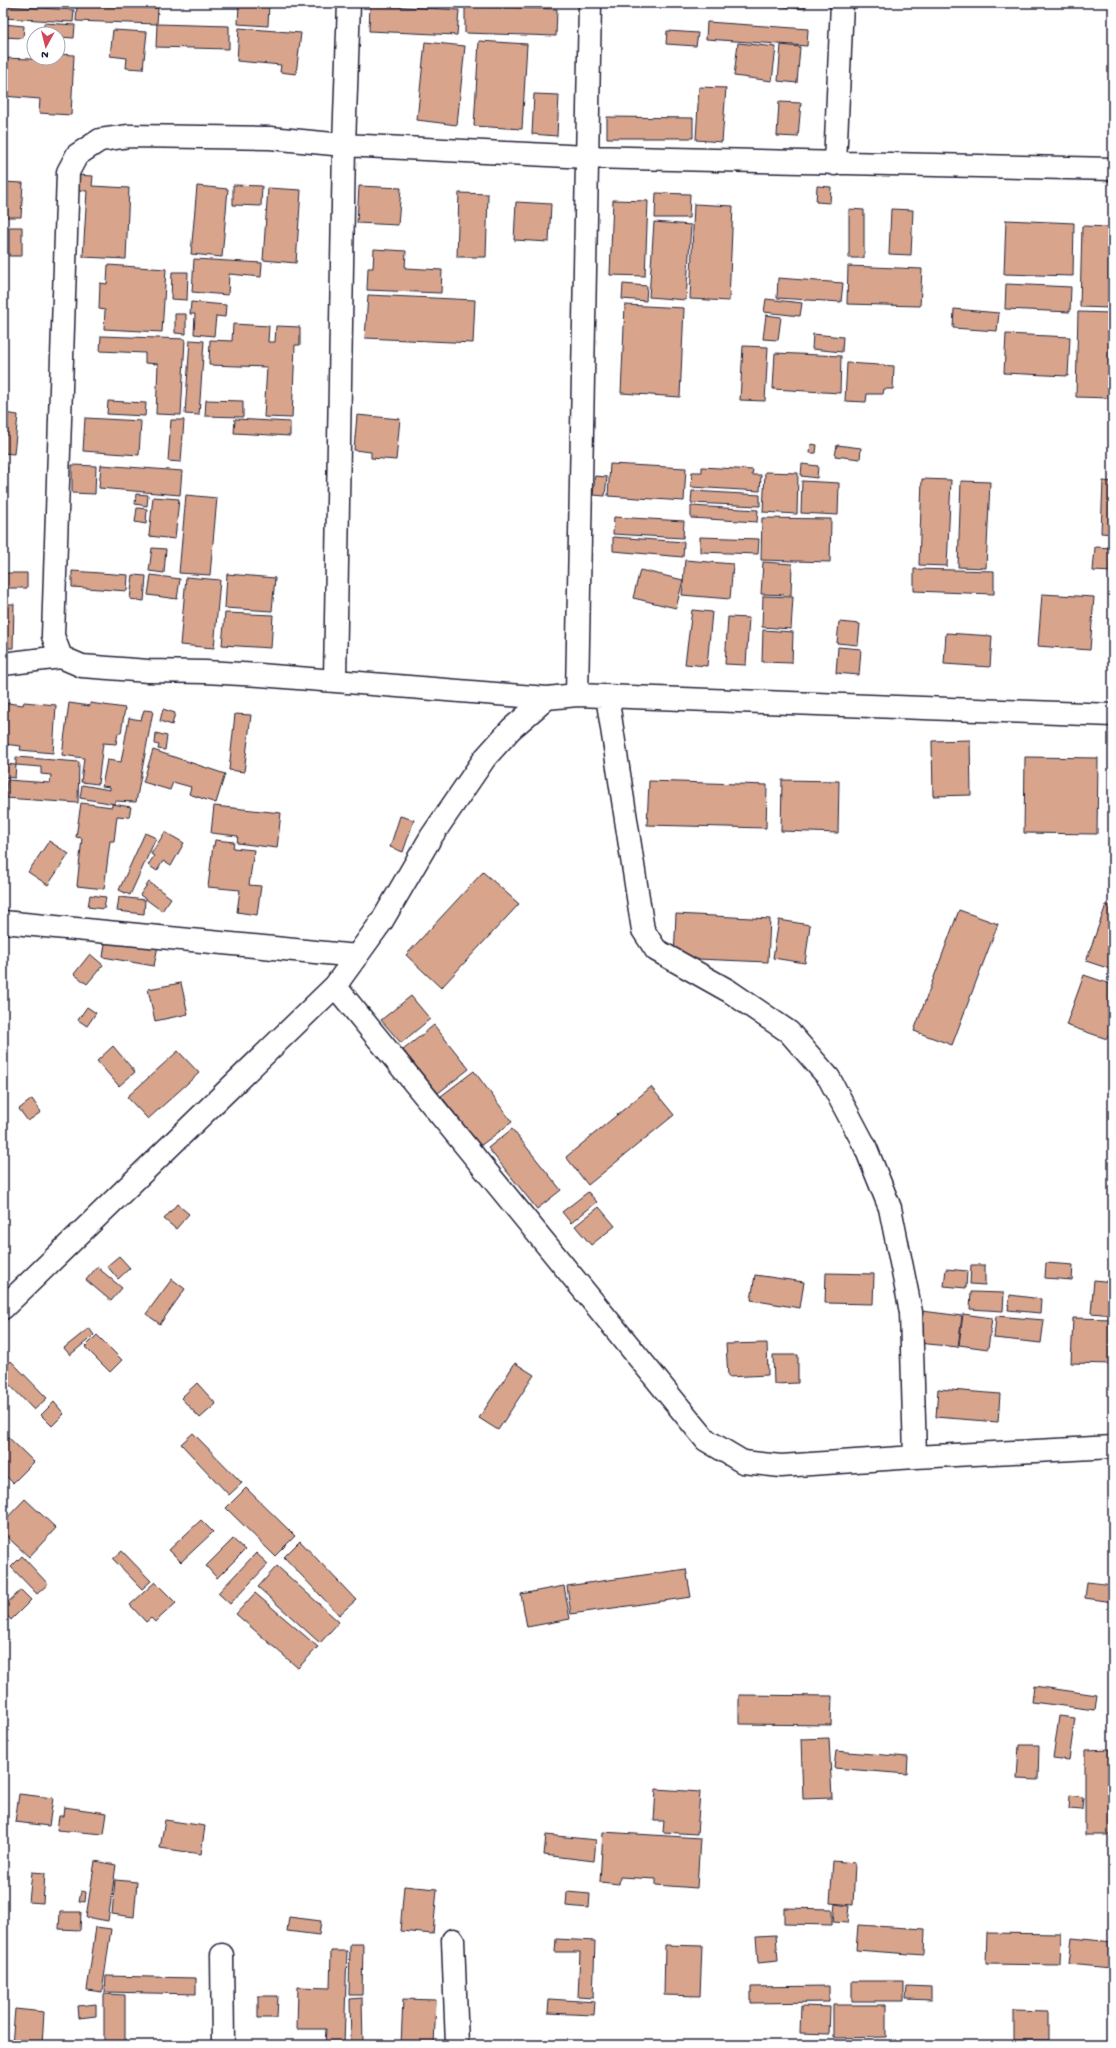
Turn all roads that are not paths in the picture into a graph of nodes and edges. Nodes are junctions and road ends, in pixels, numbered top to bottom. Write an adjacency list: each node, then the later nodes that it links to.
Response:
1 (349, 3): 4 (street)
2 (590, 3): 5 (street)
3 (842, 3): 6 (street)
4 (344, 145): 5 (street); 8 (street); 10 (street)
5 (587, 157): 6 (street); 11 (street)
6 (835, 164): 7 (street)
7 (1113, 169)
8 (61, 657): 9 (street); 10 (street)
9 (3, 664)
10 (335, 680): 13 (street)
11 (577, 694): 12 (street); 13 (street)
12 (607, 696): 14 (street); 20 (street)
13 (546, 698): 16 (street)
14 (1113, 716)
15 (3, 922): 16 (street)
16 (357, 956): 17 (street)
17 (335, 986): 18 (street); 20 (street)
18 (3, 1308)
19 (1113, 1447): 20 (street)
20 (915, 1457)
21 (453, 1940): 24 (street)
22 (222, 1955): 23 (street)
23 (222, 2045)
24 (457, 2045)

